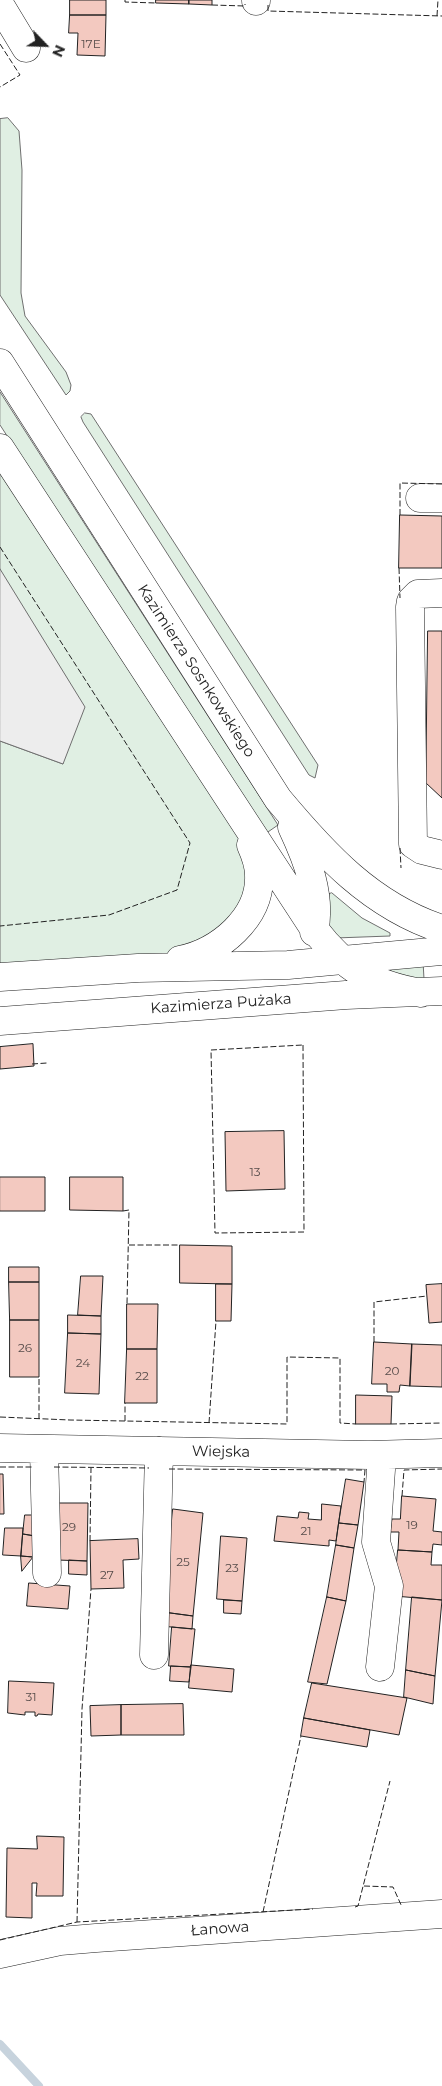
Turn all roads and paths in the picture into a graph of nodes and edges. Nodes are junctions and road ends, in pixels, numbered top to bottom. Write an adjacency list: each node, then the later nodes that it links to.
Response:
1 (0, 5): 2 (street)
2 (26, 48)
3 (0, 363): 6 (street, Kazimierza Sosnkowskiego)
4 (0, 448): 7 (street)
5 (442, 593): 8 (street)
6 (278, 799): 9 (street, Kazimierza Sosnkowskiego); 10 (street)
7 (239, 816): 10 (street); 14 (street)
8 (442, 855)
9 (442, 929)
10 (315, 930): 12 (street); 13 (street)
11 (442, 951): 12 (street)
12 (342, 960): 13 (street); 16 (street)
13 (298, 964): 14 (street); 17 (street)
14 (138, 968): 15 (street)
15 (0, 977)
16 (431, 992): 17 (street, Kazimierza Pużaka)
17 (224, 1004): 18 (street, Kazimierza Pużaka)
18 (0, 1020)
19 (0, 1448): 20 (street, Wiejska)
20 (44, 1449): 21 (street, Wiejska); 24 (street)
21 (159, 1451): 23 (street, Wiejska); 25 (street)
22 (442, 1453): 23 (street, Wiejska)
23 (382, 1455): 26 (street)
24 (47, 1573)
25 (154, 1656)
26 (380, 1667)
27 (442, 1914): 28 (street, Łanowa)
28 (0, 1954)

